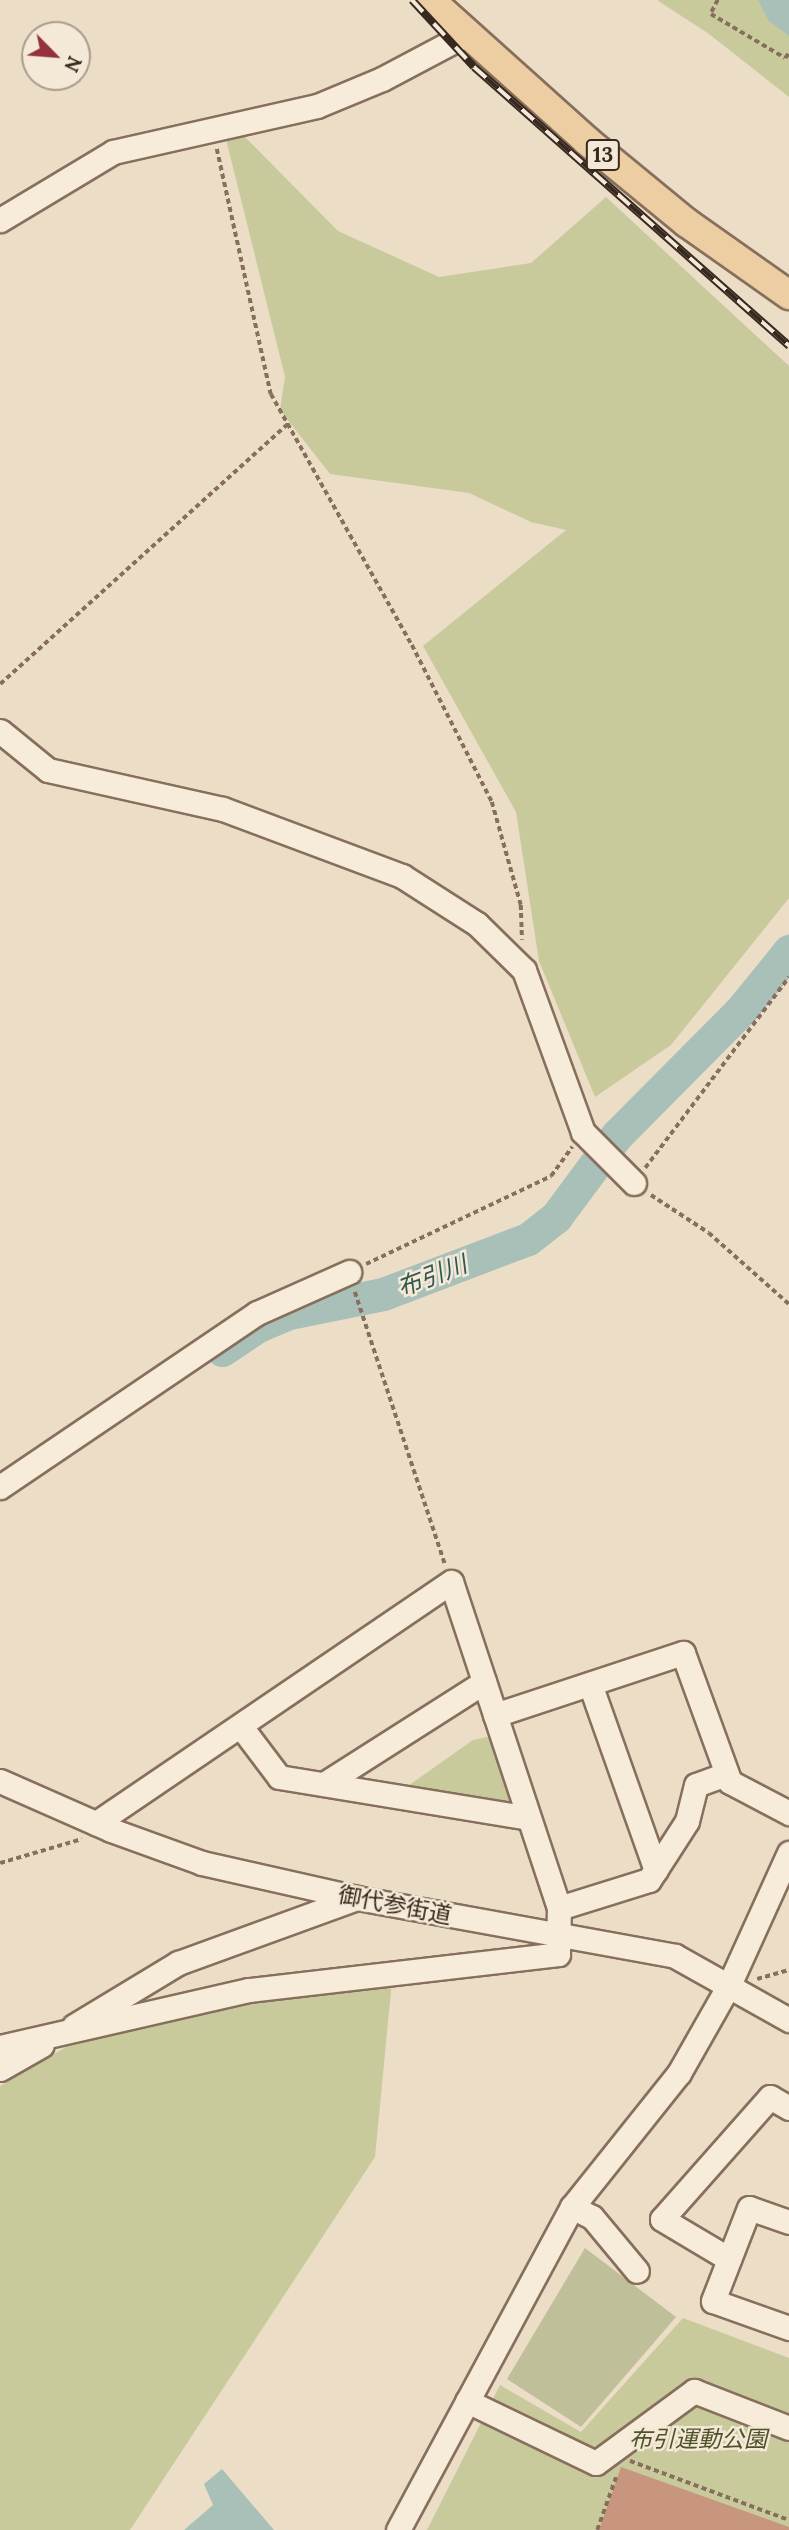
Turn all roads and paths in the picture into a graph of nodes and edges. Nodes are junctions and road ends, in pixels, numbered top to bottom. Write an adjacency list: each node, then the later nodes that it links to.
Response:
1 (430, 0): 3 (main road, 13)
2 (718, 0): 4 (path)
3 (466, 35): 5 (street); 7 (main road, 13)
4 (789, 53)
5 (212, 128): 6 (street); 8 (path)
6 (0, 220)
7 (789, 295)
8 (289, 424): 9 (path); 11 (path)
9 (0, 684)
10 (0, 731): 11 (street)
11 (524, 970): 13 (street)
12 (789, 977): 14 (path)
13 (587, 1136): 14 (street); 15 (path)
14 (626, 1176): 16 (path)
15 (349, 1272): 17 (street); 18 (path)
16 (789, 1304)
17 (0, 1487)
18 (451, 1582): 19 (street); 22 (street)
19 (484, 1682): 21 (street); 25 (street)
20 (590, 1684): 21 (street); 23 (street); 31 (street)
21 (495, 1716): 27 (street)
22 (242, 1728): 25 (street); 28 (street)
23 (726, 1774): 26 (street); 31 (street)
24 (0, 1781): 28 (street, 御代参街道)
25 (324, 1784): 27 (street)
26 (789, 1813)
27 (529, 1818): 33 (street)
28 (104, 1827): 30 (path); 32 (street, 御代参街道)
29 (789, 1853): 37 (street)
30 (0, 1863)
31 (656, 1870): 33 (street)
32 (357, 1898): 34 (street, 御代参街道); 39 (street)
33 (559, 1909): 34 (street)
34 (561, 1936): 37 (street, 御代参街道); 39 (street)
35 (789, 1970): 36 (path)
36 (757, 1979)
37 (729, 1985): 38 (street, 御代参街道); 43 (street)
38 (789, 2020)
39 (55, 2038): 40 (street); 41 (street)
40 (0, 2047)
41 (0, 2069)
42 (789, 2108): 45 (street)
43 (572, 2207): 46 (street); 48 (street)
44 (789, 2222): 45 (street)
45 (729, 2259): 47 (street)
46 (637, 2271)
47 (789, 2329)
48 (467, 2401): 49 (street); 53 (street)
49 (789, 2428)
50 (623, 2458): 52 (path)
51 (618, 2470): 54 (path)
52 (789, 2521)
53 (398, 2530)
54 (597, 2530)

